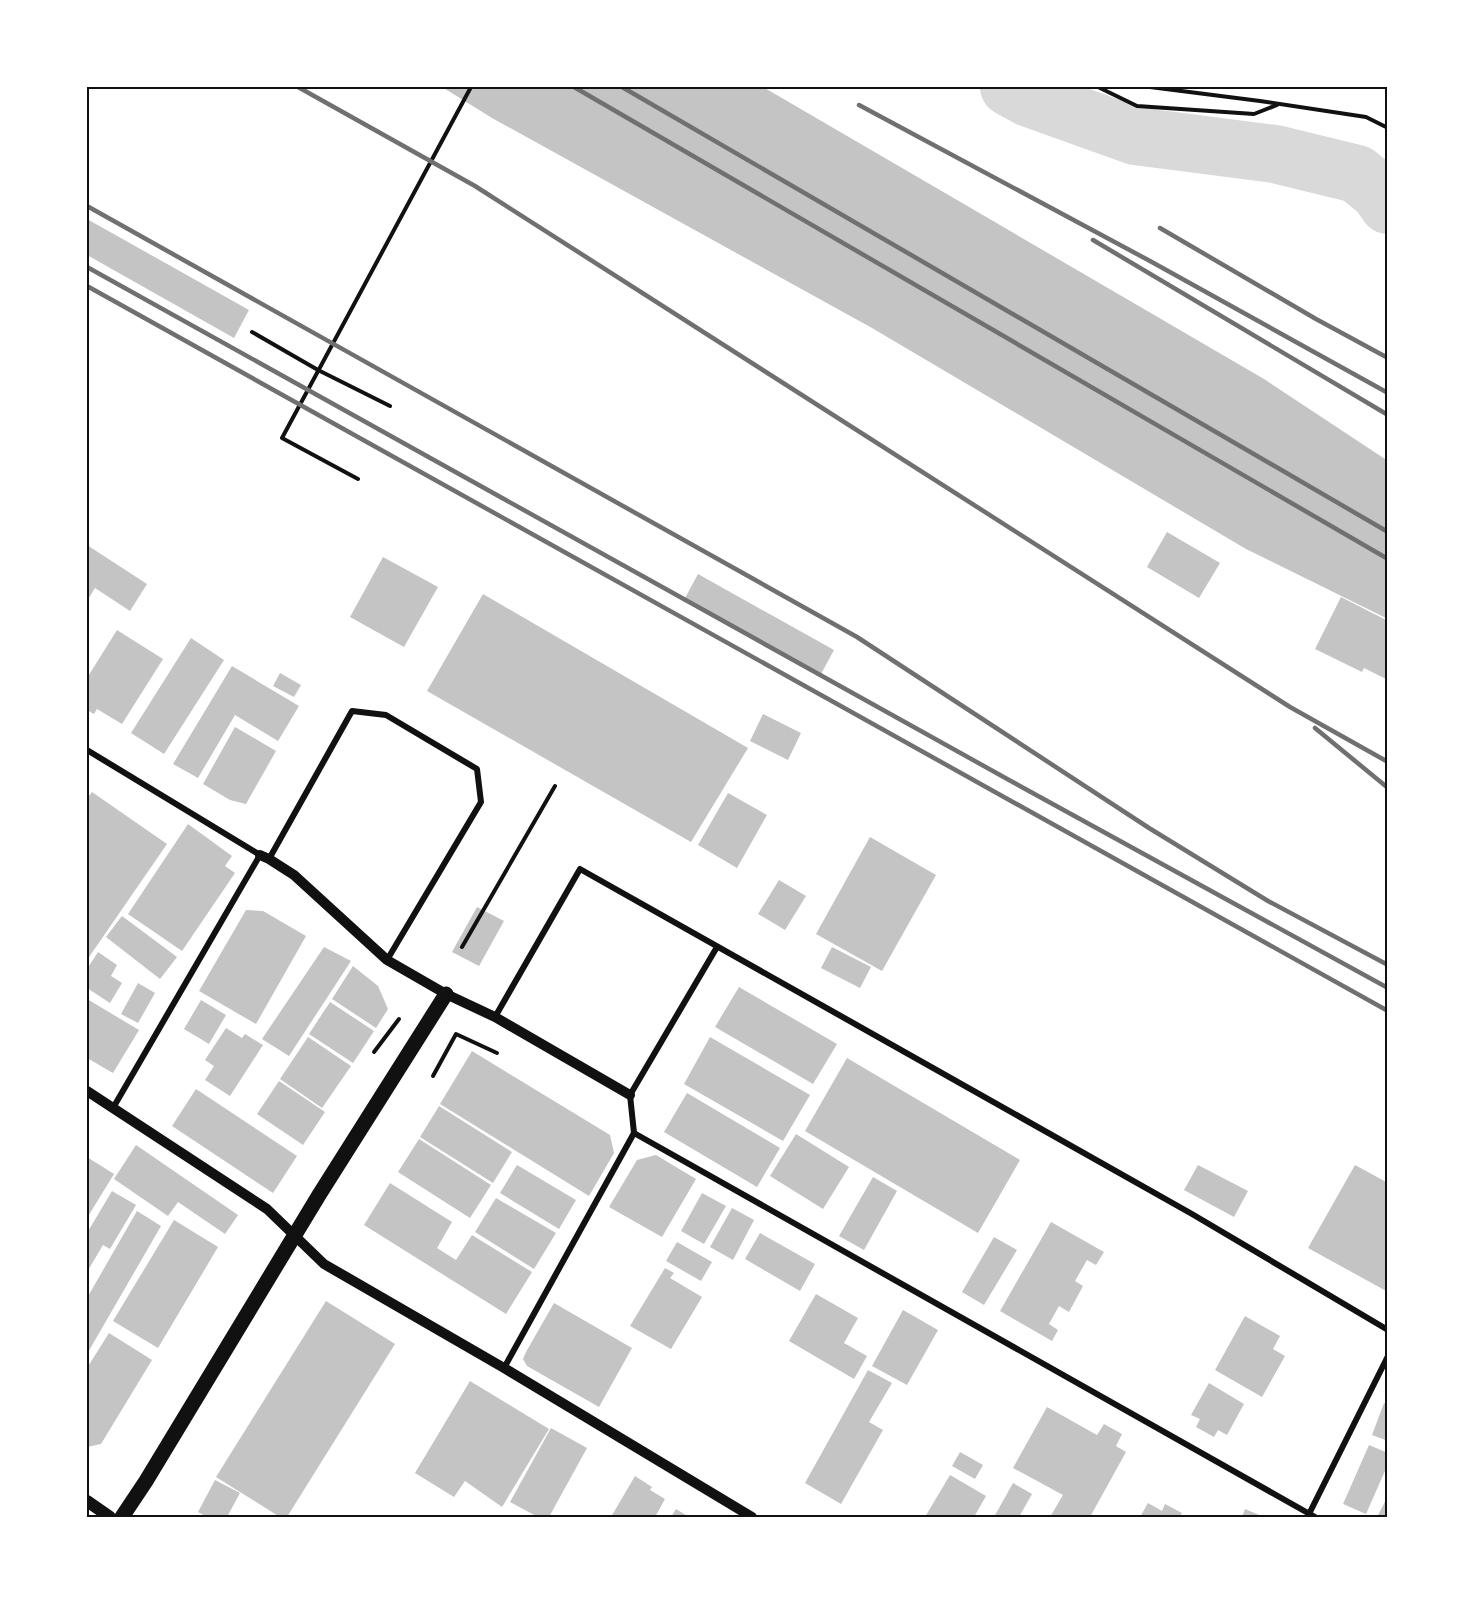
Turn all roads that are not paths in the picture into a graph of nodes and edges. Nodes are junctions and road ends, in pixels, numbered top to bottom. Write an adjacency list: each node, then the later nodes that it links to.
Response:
1 (87, 750): 2 (street)
2 (264, 857): 4 (street); 4 (street); 9 (street)
3 (717, 947): 6 (street); 8 (street); 12 (street)
4 (387, 960): 5 (street)
5 (446, 994): 6 (street); 11 (main road)
6 (495, 1017): 8 (street)
7 (87, 1091): 9 (street)
8 (630, 1095): 10 (street)
9 (112, 1109): 11 (street)
10 (634, 1133): 14 (street); 16 (street)
11 (294, 1236): 14 (street); 18 (main road)
12 (1388, 1330)
13 (1388, 1356): 16 (street)
14 (504, 1368): 19 (street)
15 (87, 1501): 17 (main road)
16 (1310, 1516)
17 (110, 1517)
18 (122, 1517)
19 (752, 1517)

